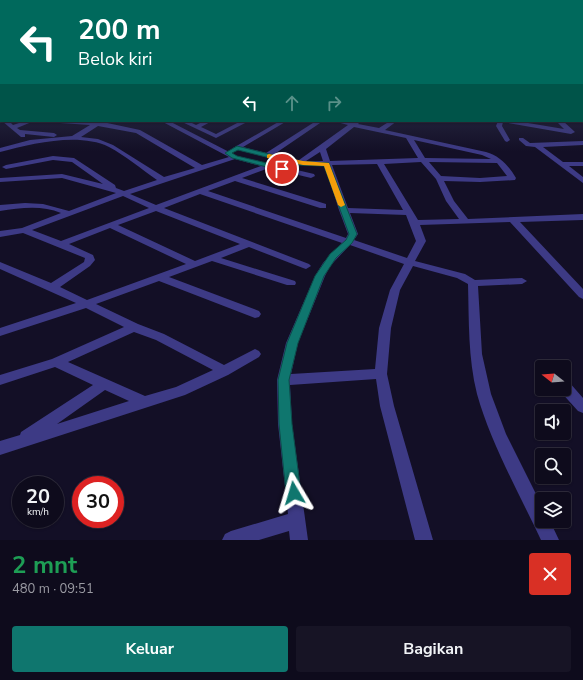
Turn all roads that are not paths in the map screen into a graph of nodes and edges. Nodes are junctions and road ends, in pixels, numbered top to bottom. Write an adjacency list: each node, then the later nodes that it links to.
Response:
1 (6, 122): 16 (street)
2 (28, 122): 16 (street)
3 (100, 122): 22 (street); 42 (street)
4 (166, 122): 30 (street)
5 (185, 122): 17 (street)
6 (207, 122): 17 (street)
7 (244, 122): 17 (street)
8 (282, 122): 30 (street)
9 (318, 122): 31 (street)
10 (346, 122): 15 (street)
11 (393, 122): 18 (street)
12 (501, 122): 24 (street)
13 (511, 122): 20 (street)
14 (560, 122): 20 (street)
15 (356, 123): 18 (street); 28 (street)
16 (12, 127): 19 (street)
17 (196, 127)
18 (381, 130): 21 (street)
19 (18, 132): 22 (street); 26 (street)
20 (572, 132): 25 (street)
21 (409, 137): 32 (street); 33 (street)
22 (73, 138): 26 (street); 49 (street)
23 (521, 139): 27 (street)
24 (507, 140)
25 (583, 140): 27 (street)
26 (30, 142): 29 (street)
27 (536, 145): 38 (street)
28 (322, 148): 36 (street); 37 (street)
29 (0, 150)
30 (233, 152): 31 (street); 40 (street); 42 (street)
31 (267, 156): 36 (street)
32 (423, 160): 33 (street); 35 (street); 45 (street)
33 (498, 161): 45 (street)
34 (0, 162): 41 (street)
35 (379, 162): 37 (street); 56 (street)
36 (298, 163): 37 (street)
37 (326, 164): 55 (street)
38 (561, 164): 39 (street); 46 (street)
39 (583, 164)
40 (270, 165): 43 (street); 47 (street)
41 (6, 167): 44 (street); 50 (street)
42 (201, 168): 49 (street)
43 (312, 176)
44 (14, 178): 48 (street); 50 (street)
45 (440, 178): 60 (street)
46 (581, 178)
47 (237, 179): 51 (street); 52 (street)
48 (0, 180)
49 (163, 180): 50 (street)
50 (120, 192): 54 (street); 57 (street)
51 (202, 192): 54 (street); 65 (street)
52 (323, 206)
53 (0, 208): 57 (street)
54 (156, 208): 62 (street); 67 (street)
55 (343, 210): 56 (street); 65 (street)
56 (408, 212): 61 (street)
57 (67, 213): 63 (street)
58 (582, 218): 59 (street)
59 (512, 219): 60 (street); 78 (street)
60 (465, 221): 61 (street)
61 (415, 223): 69 (street)
62 (110, 225): 66 (street); 70 (street)
63 (24, 230): 64 (street); 66 (street)
64 (0, 234)
65 (349, 241): 69 (street); 88 (street)
66 (61, 244): 77 (street)
67 (248, 244): 68 (street); 72 (street)
68 (212, 258): 70 (street); 75 (street)
69 (409, 262): 76 (street); 86 (street)
70 (194, 264): 73 (street)
71 (0, 266): 77 (street)
72 (306, 266)
73 (158, 277): 79 (street); 80 (street)
74 (522, 281): 76 (street)
75 (291, 283)
76 (473, 283): 99 (street)
77 (52, 287): 79 (street)
78 (583, 295)
79 (86, 304): 81 (street); 82 (street)
80 (255, 314)
81 (134, 327): 84 (street); 85 (street)
82 (0, 332)
83 (255, 354): 85 (street)
84 (56, 362): 87 (street); 89 (street)
85 (224, 371): 91 (street)
86 (381, 374): 88 (street); 98 (street)
87 (0, 380)
88 (283, 380): 95 (street)
89 (104, 384): 91 (street); 93 (street)
90 (571, 394): 92 (street)
91 (146, 403): 93 (street)
92 (583, 407)
93 (20, 442): 94 (street)
94 (0, 448)
95 (297, 520): 96 (street); 97 (street)
96 (231, 540)
97 (299, 540)
98 (424, 540)
99 (550, 540)

